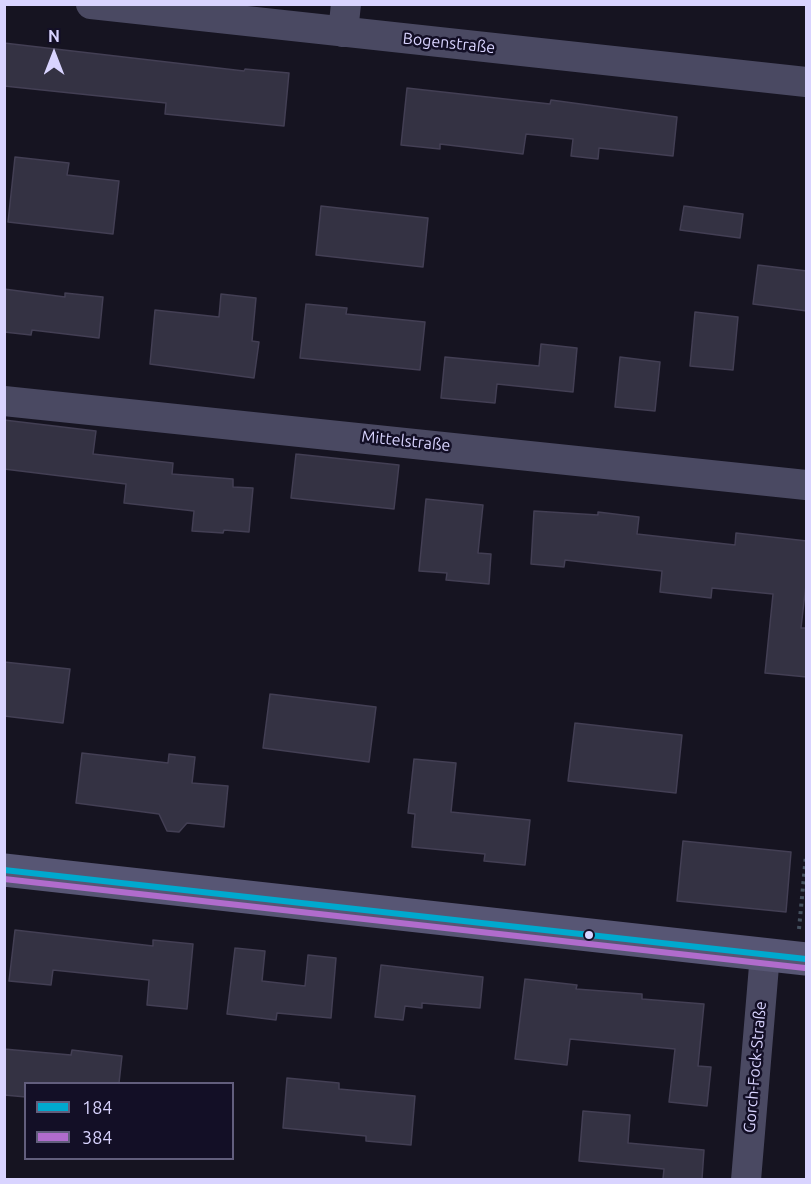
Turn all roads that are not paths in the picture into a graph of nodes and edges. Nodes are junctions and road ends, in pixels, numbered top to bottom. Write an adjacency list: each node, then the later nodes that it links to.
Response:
1 (91, 4): 2 (street, Bogenstraße)
2 (344, 18): 3 (street, Bogenstraße)
3 (807, 82)
4 (4, 401): 5 (street, Mittelstraße)
5 (807, 485)
6 (4, 870): 8 (street)
7 (802, 947): 8 (street)
8 (765, 954): 9 (street, Gorch-Fock-Straße)
9 (746, 1179)

